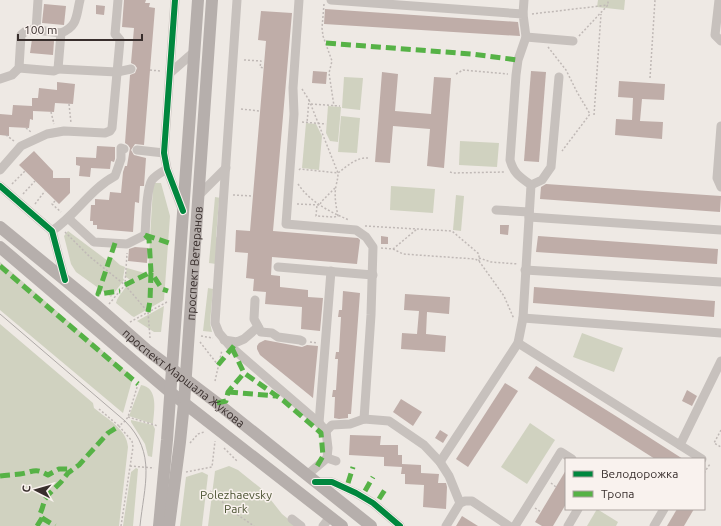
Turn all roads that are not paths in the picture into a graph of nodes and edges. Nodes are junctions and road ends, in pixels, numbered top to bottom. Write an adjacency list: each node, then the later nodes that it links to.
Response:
1 (38, 0): 13 (street)
2 (80, 0): 14 (street)
3 (118, 0): 22 (street)
4 (175, 0): 23 (street)
5 (198, 0): 18 (main road, проспект Ветеранов)
6 (212, 0): 36 (main road, проспект Ветеранов)
7 (237, 0): 30 (street)
8 (299, 0): 48 (street)
9 (331, 0): 12 (street)
10 (524, 0): 12 (street)
11 (719, 0): 17 (street)
12 (523, 14): 15 (street)
13 (36, 30): 14 (street); 19 (street)
14 (61, 32): 20 (street)
15 (526, 37): 16 (street); 33 (street)
16 (573, 41)
17 (721, 42)
18 (194, 52): 23 (street); 38 (main road, проспект Ветеранов)
19 (19, 68): 20 (street); 25 (street)
20 (58, 69): 22 (street)
21 (131, 69): 22 (street)
22 (118, 72): 32 (street)
23 (170, 73): 29 (street)
24 (559, 77): 33 (street)
25 (0, 79)
26 (721, 126): 35 (street)
27 (124, 149): 40 (street)
28 (137, 150): 29 (street)
29 (164, 153): 31 (street)
30 (226, 168): 36 (street); 55 (street)
31 (167, 169): 38 (street); 40 (street)
32 (0, 170)
33 (531, 185): 39 (street)
34 (0, 186): 43 (street)
35 (721, 187)
36 (198, 196): 60 (main road, проспект Ветеранов)
37 (496, 210): 39 (street)
38 (183, 211): 59 (main road, проспект Ветеранов)
39 (529, 214): 42 (street); 46 (street)
40 (69, 219): 43 (street)
41 (0, 227): 49 (main road, проспект Маршала Жукова)
42 (721, 230)
43 (52, 232): 49 (street)
44 (0, 246): 61 (main road, проспект Маршала Жукова)
45 (278, 267): 47 (street)
46 (525, 267): 50 (street); 52 (street)
47 (331, 271): 48 (street); 64 (street)
48 (373, 275): 63 (street)
49 (65, 280): 59 (main road, проспект Маршала Жукова)
50 (721, 282)
51 (255, 300): 53 (street)
52 (523, 318): 54 (street); 57 (street)
53 (258, 327): 55 (street); 56 (street)
54 (721, 333)
55 (224, 340): 64 (street)
56 (302, 341)
57 (518, 343): 66 (street); 71 (street)
58 (721, 361): 66 (street)
59 (172, 369): 60 (main road, проспект Маршала Жукова); 61 (main road, проспект Ветеранов)
60 (186, 378): 62 (main road, проспект Ветеранов); 72 (main road, проспект Маршала Жукова)
61 (170, 392): 62 (main road, проспект Маршала Жукова); 78 (main road, проспект Ветеранов)
62 (184, 402): 77 (main road, проспект Маршала Жукова); 79 (main road, проспект Ветеранов)
63 (364, 419): 65 (street); 71 (street)
64 (319, 423): 65 (street)
65 (326, 431): 67 (street)
66 (680, 445): 69 (street)
67 (326, 458): 70 (street); 72 (street)
68 (570, 458): 86 (street)
69 (700, 458)
70 (336, 461)
71 (440, 462): 73 (street)
72 (311, 479): 82 (main road, проспект Маршала Жукова); 83 (street)
73 (460, 503): 84 (street); 85 (street)
74 (577, 510): 87 (street)
75 (663, 510): 88 (street)
76 (292, 519): 80 (street)
77 (327, 521): 81 (main road, проспект Маршала Жукова)
78 (159, 526)
79 (169, 526)
80 (301, 526)
81 (342, 526)
82 (371, 526)
83 (400, 526)
84 (446, 526)
85 (508, 526)
86 (515, 526)
87 (568, 526)
88 (654, 526)

